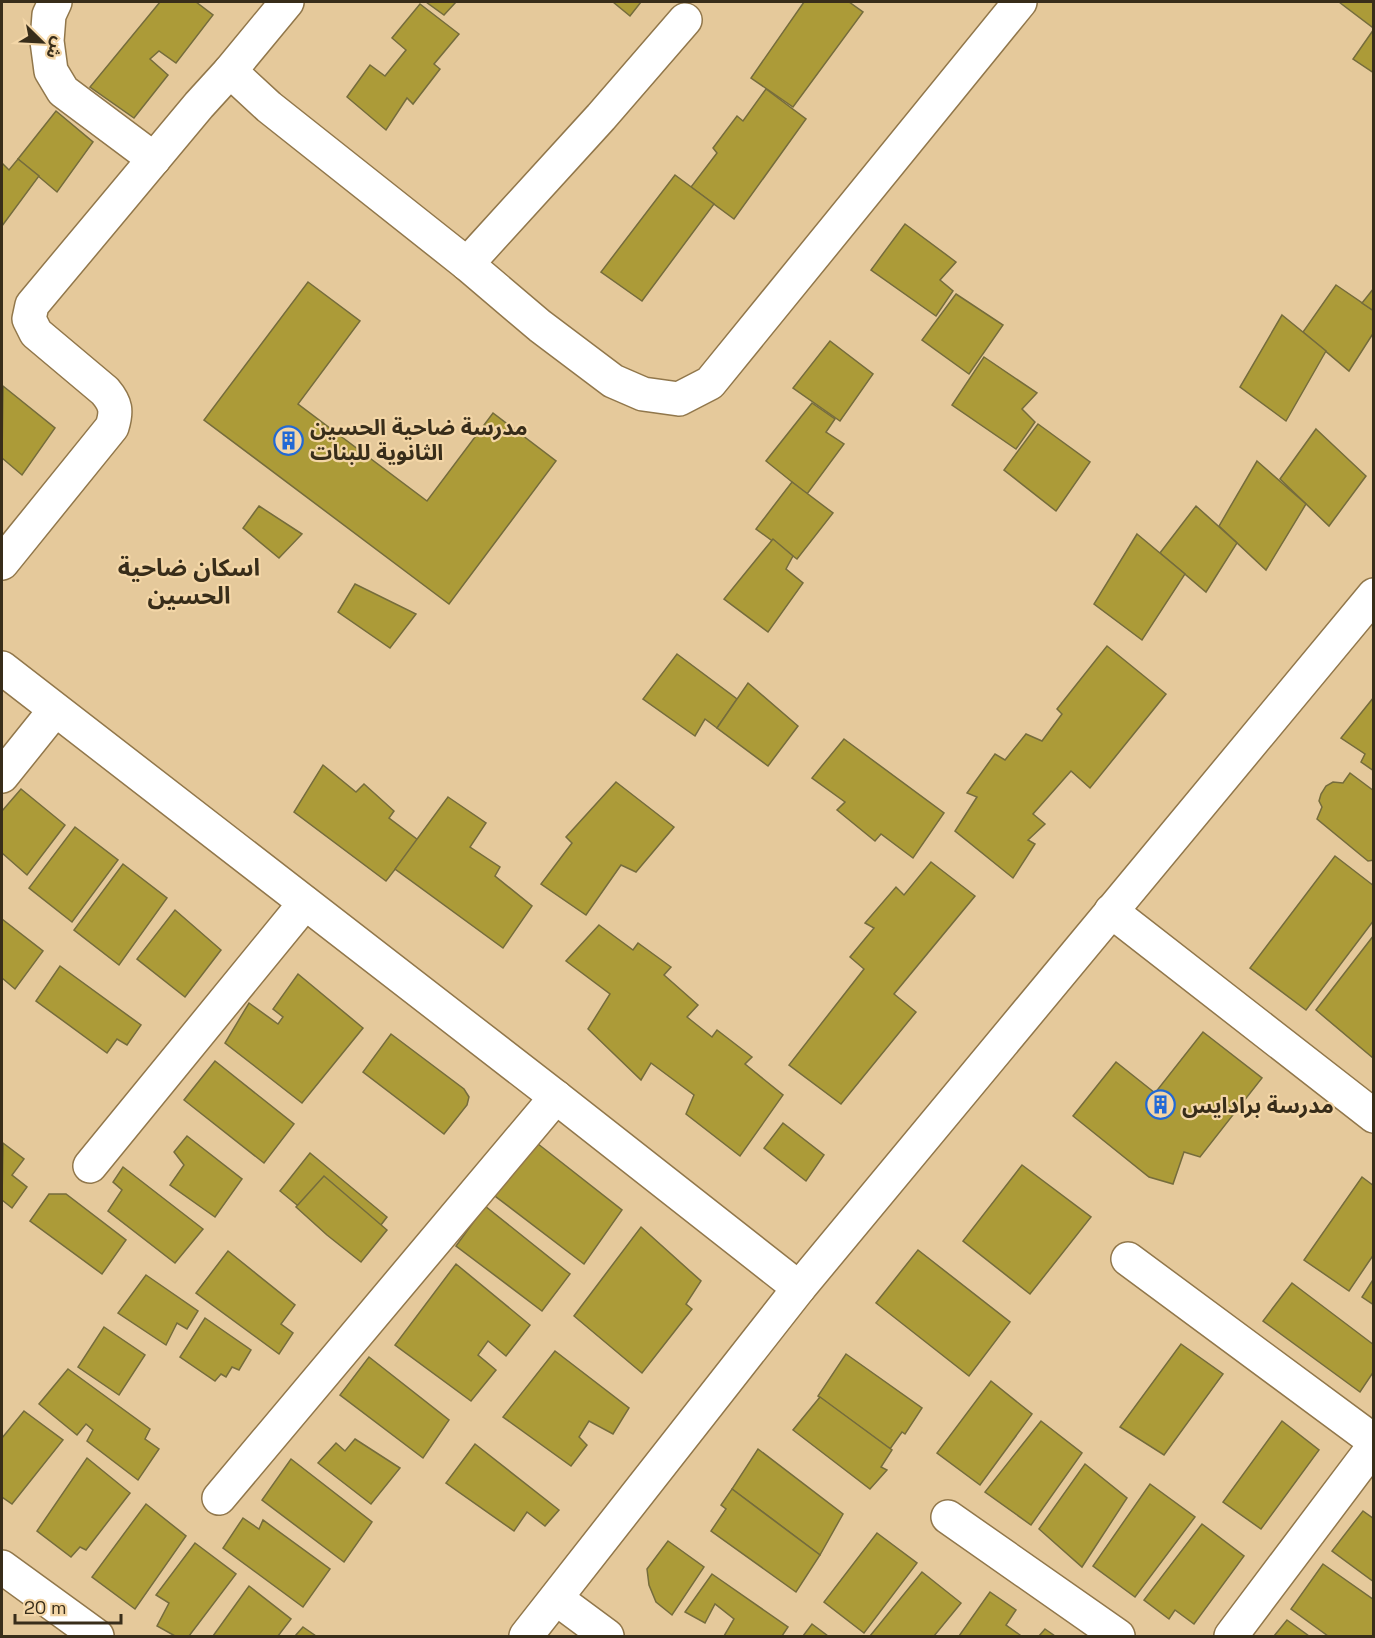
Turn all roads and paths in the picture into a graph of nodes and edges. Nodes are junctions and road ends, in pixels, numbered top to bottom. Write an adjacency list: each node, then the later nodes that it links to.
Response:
1 (55, 2): 6 (street)
2 (286, 2): 5 (street)
3 (1020, 2): 7 (street)
4 (685, 20): 7 (street)
5 (230, 71): 6 (street); 7 (street)
6 (154, 159): 8 (street)
7 (467, 264)
8 (2, 564)
9 (1374, 595): 14 (street)
10 (2, 668): 11 (street)
11 (55, 710): 12 (street); 13 (street)
12 (2, 776)
13 (305, 903): 15 (street); 17 (street)
14 (1111, 911): 16 (street); 19 (street)
15 (556, 1096): 19 (street); 22 (street)
16 (1374, 1116)
17 (90, 1166)
18 (1128, 1258): 20 (street)
19 (799, 1288): 25 (street)
20 (1374, 1441)
21 (1374, 1446): 30 (street)
22 (219, 1498)
23 (948, 1517): 29 (street)
24 (2, 1568): 26 (street)
25 (557, 1599): 27 (street); 28 (street)
26 (97, 1636)
27 (526, 1636)
28 (607, 1636)
29 (1118, 1636)
30 (1231, 1636)

